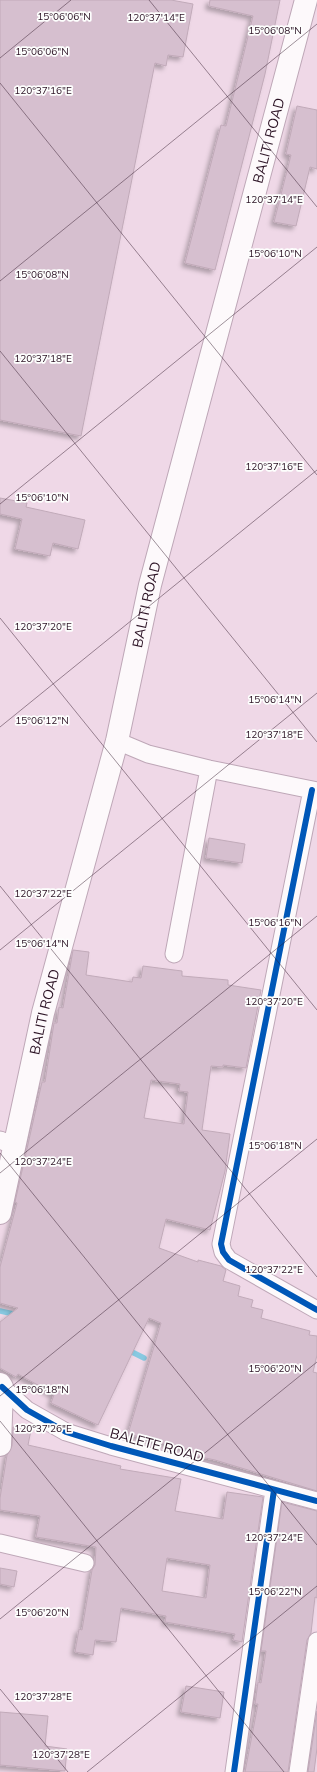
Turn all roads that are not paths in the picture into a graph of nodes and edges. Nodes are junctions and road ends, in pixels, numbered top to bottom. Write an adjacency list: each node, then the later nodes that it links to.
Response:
1 (306, 0): 2 (main road, BALITI ROAD)
2 (117, 741): 3 (street); 6 (main road, BALITI ROAD)
3 (209, 769): 4 (street); 5 (street)
4 (314, 791): 8 (street)
5 (174, 954)
6 (8, 1143): 7 (main road, BALITI ROAD)
7 (0, 1213)
8 (317, 1310)
9 (1, 1386): 10 (main road); 11 (street, BALETE ROAD)
10 (0, 1445)
11 (274, 1490): 12 (street, BALETE ROAD); 16 (street)
12 (317, 1501)
13 (0, 1543): 14 (street)
14 (85, 1563)
15 (317, 1641): 17 (street)
16 (234, 1772)
17 (298, 1772)

